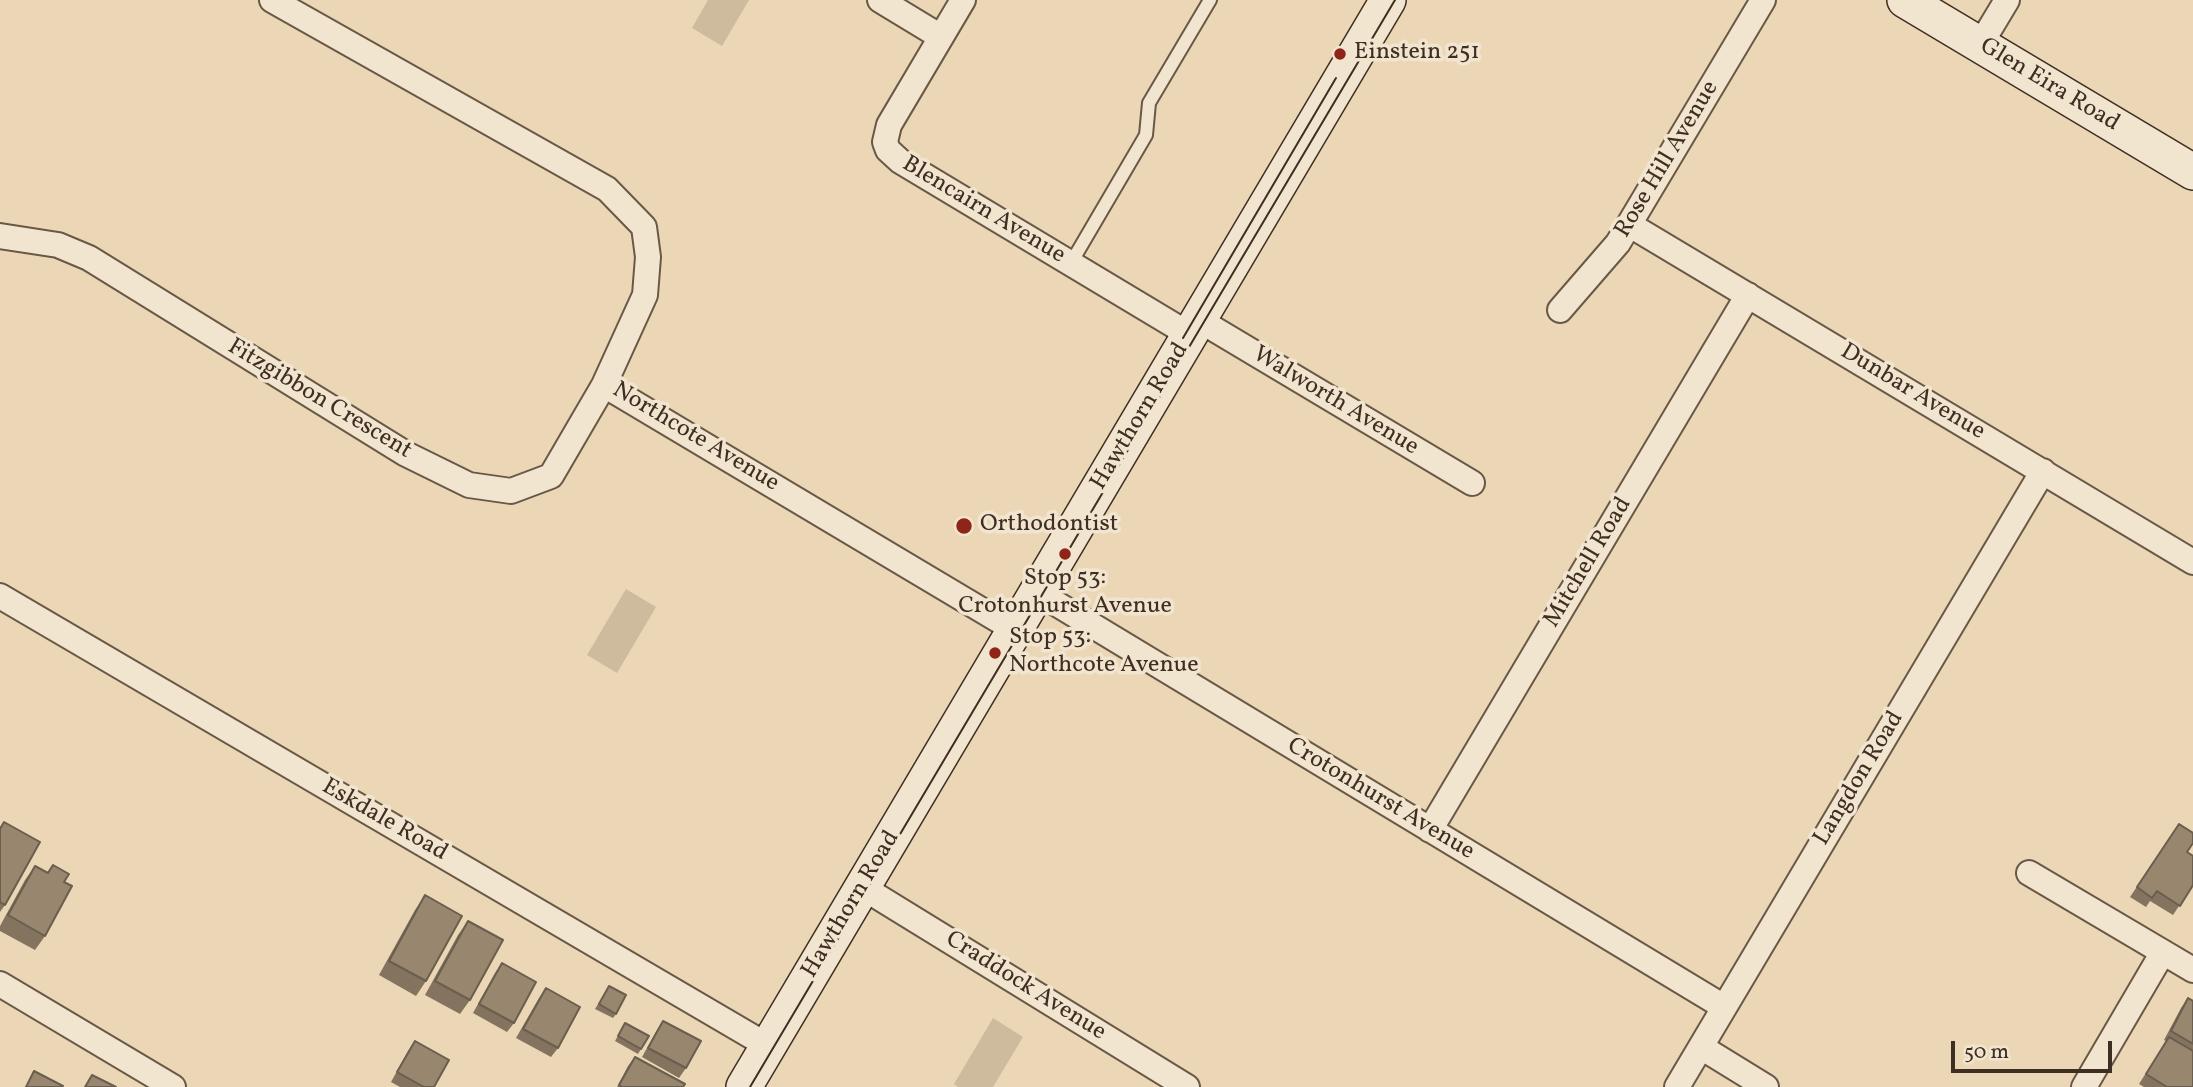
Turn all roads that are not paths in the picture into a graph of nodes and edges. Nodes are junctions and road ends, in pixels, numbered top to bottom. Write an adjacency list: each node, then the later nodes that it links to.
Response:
1 (272, 0): 18 (street, Northcote Avenue)
2 (880, 0): 9 (street)
3 (963, 0): 9 (street)
4 (1210, 0): 14 (lane)
5 (1388, 0): 17 (main road, Hawthorn Road)
6 (1763, 0): 12 (street, Rose Hill Avenue)
7 (1905, 0): 10 (main road, Glen Eira Road)
8 (2007, 0): 10 (street)
9 (941, 37): 14 (street, Blencairn Avenue)
10 (1980, 45): 11 (main road, Glen Eira Road)
11 (2193, 173)
12 (1630, 225): 15 (street, Dunbar Avenue); 16 (street, Rose Hill Avenue)
13 (0, 236): 18 (street, Fitzgibbon Crescent)
14 (1071, 263): 17 (street, Blencairn Avenue)
15 (1748, 295): 19 (street, Dunbar Avenue); 25 (street, Mitchell Road)
16 (1560, 310)
17 (1194, 328): 20 (street, Walworth Avenue); 22 (main road, Hawthorn Road)
18 (604, 385): 24 (street, Northcote Avenue)
19 (2043, 471): 21 (street, Dunbar Avenue); 31 (street, Langdon Road)
20 (1472, 483)
21 (2193, 562)
22 (1037, 592): 24 (main road, Hawthorn Road); 25 (street, Crotonhurst Avenue)
23 (0, 596): 32 (street, Eskdale Road)
24 (1015, 629): 27 (main road, Hawthorn Road)
25 (1430, 831): 31 (street, Crotonhurst Avenue)
26 (2029, 873): 28 (street)
27 (862, 887): 32 (main road, Hawthorn Road); 36 (street, Craddock Avenue)
28 (2163, 952): 29 (street); 39 (street)
29 (2193, 970)
30 (0, 984): 34 (street)
31 (1724, 1007): 33 (street, Langdon Road)
32 (768, 1046): 35 (main road, Hawthorn Road)
33 (1701, 1047): 37 (street, Langdon Road); 38 (street)
34 (173, 1087)
35 (744, 1087)
36 (1187, 1087)
37 (1677, 1087)
38 (1766, 1087)
39 (2084, 1087)

